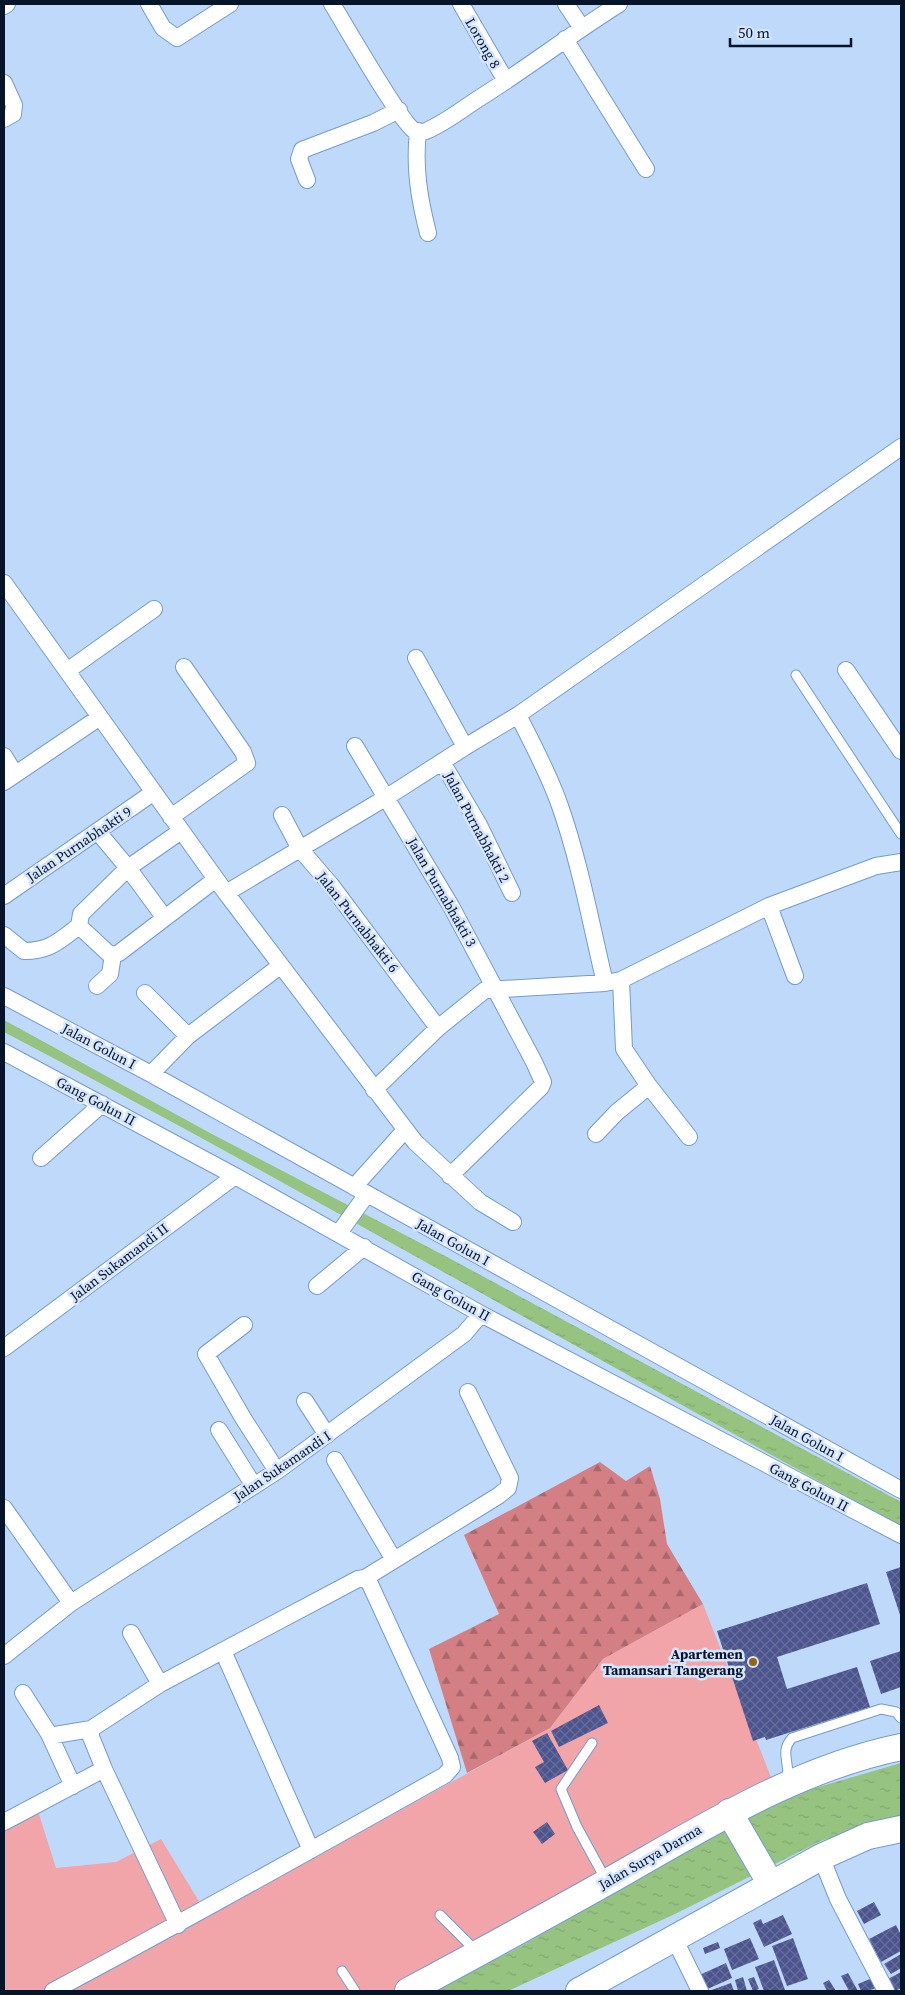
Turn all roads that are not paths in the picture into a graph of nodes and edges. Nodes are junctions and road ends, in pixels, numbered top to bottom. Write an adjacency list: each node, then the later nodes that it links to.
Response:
1 (7, 4): 8 (street)
2 (148, 4): 3 (street)
3 (230, 4)
4 (332, 4): 13 (street)
5 (461, 4): 11 (street, Lorong 8)
6 (566, 4): 9 (street)
7 (619, 4): 9 (street)
8 (4, 6)
9 (582, 28): 10 (street)
10 (565, 39): 11 (street); 16 (street)
11 (506, 82): 15 (street)
12 (4, 83): 14 (street)
13 (399, 110): 15 (street); 17 (street)
14 (4, 119)
15 (418, 131): 18 (street)
16 (646, 169)
17 (307, 180)
18 (428, 233)
19 (901, 447): 27 (street)
20 (4, 583): 25 (street)
21 (154, 609): 25 (street)
22 (416, 658): 30 (street)
23 (184, 667): 38 (street)
24 (846, 670): 31 (street)
25 (67, 671): 28 (street)
26 (796, 674): 41 (lane)
27 (518, 715): 30 (street); 57 (street)
28 (100, 717): 34 (street); 35 (street)
29 (355, 746): 36 (street, Jalan Purnabhakti 3)
30 (465, 747): 33 (street)
31 (901, 751)
32 (4, 756): 34 (street)
33 (442, 762): 36 (street); 47 (street, Jalan Purnabhakti 2)
34 (10, 778)
35 (154, 792): 38 (street); 40 (street, Jalan Purnabhakti 9)
36 (387, 797): 42 (street); 59 (street, Jalan Purnabhakti 3)
37 (282, 815): 42 (street, Jalan Purnabhakti 6)
38 (171, 816): 39 (street)
39 (181, 831): 44 (street); 45 (street)
40 (98, 832): 44 (street); 48 (street, Jalan Purnabhakti 9)
41 (901, 834)
42 (300, 849): 46 (street); 62 (street, Jalan Purnabhakti 6)
43 (901, 862): 49 (street)
44 (128, 868): 50 (street); 51 (street)
45 (216, 879): 46 (street); 50 (street)
46 (226, 893): 54 (street)
47 (512, 893)
48 (4, 896)
49 (769, 906): 55 (street); 56 (street)
50 (164, 917): 53 (street)
51 (79, 926): 52 (street); 53 (street)
52 (4, 935)
53 (113, 954): 58 (street)
54 (280, 966): 63 (street); 67 (street)
55 (796, 976)
56 (621, 980): 57 (street); 66 (street)
57 (604, 983): 59 (street)
58 (97, 986)
59 (495, 988): 62 (street); 74 (street, Jalan Purnabhakti 3)
60 (144, 993): 63 (street)
61 (4, 996): 65 (street, Jalan Golun I)
62 (438, 1028): 67 (street)
63 (188, 1036): 65 (street)
64 (4, 1052): 68 (street, Gang Golun II)
65 (151, 1074): 75 (street, Jalan Golun I)
66 (648, 1086): 70 (street); 71 (street)
67 (374, 1090): 69 (street)
68 (102, 1104): 72 (street); 73 (street, Gang Golun II)
69 (405, 1130): 74 (street); 75 (street)
70 (596, 1134)
71 (689, 1137)
72 (41, 1158)
73 (235, 1176): 77 (street, Gang Golun II); 82 (street, Jalan Sukamandi II)
74 (450, 1176): 76 (street)
75 (360, 1190): 77 (street); 90 (street, Jalan Golun I)
76 (513, 1222)
77 (341, 1230): 78 (street, Gang Golun II)
78 (364, 1247): 79 (street); 80 (street, Gang Golun II)
79 (317, 1286)
80 (481, 1314): 86 (street, Jalan Sukamandi I); 92 (street, Gang Golun II)
81 (244, 1325): 88 (street)
82 (4, 1348)
83 (468, 1392): 93 (street)
84 (305, 1401): 86 (street)
85 (219, 1430): 89 (street)
86 (327, 1435): 88 (street, Jalan Sukamandi I)
87 (335, 1460): 93 (street)
88 (277, 1471): 89 (street, Jalan Sukamandi I)
89 (254, 1486): 95 (street, Jalan Sukamandi I)
90 (901, 1490)
91 (4, 1508): 95 (street)
92 (901, 1535)
93 (394, 1560): 94 (street)
94 (365, 1578): 97 (street); 112 (street)
95 (71, 1603): 98 (street, Jalan Sukamandi I)
96 (130, 1633): 99 (street)
97 (223, 1651): 99 (street); 112 (street)
98 (4, 1656)
99 (160, 1684): 102 (street)
100 (23, 1693): 103 (street)
101 (901, 1718): 108 (lane)
102 (91, 1729): 103 (street); 106 (street)
103 (49, 1734): 107 (street)
104 (592, 1744): 115 (lane)
105 (901, 1747): 108 (main road, Jalan Surya Darma)
106 (104, 1769): 107 (street); 118 (street)
107 (73, 1786): 110 (street)
108 (785, 1786): 109 (main road, Jalan Surya Darma)
109 (732, 1816): 114 (main road); 115 (main road, Jalan Surya Darma)
110 (4, 1822)
111 (901, 1829): 113 (main road)
112 (311, 1850): 118 (street)
113 (811, 1863): 114 (main road); 116 (main road); 127 (street)
114 (764, 1872): 116 (main road)
115 (607, 1882): 120 (main road, Jalan Surya Darma)
116 (737, 1905): 119 (main road)
117 (440, 1915): 120 (lane)
118 (178, 1925): 122 (street)
119 (674, 1938): 125 (main road); 126 (street)
120 (477, 1953): 124 (main road, Jalan Surya Darma)
121 (342, 1972): 123 (lane)
122 (53, 1991)
123 (355, 1991)
124 (408, 1991)
125 (579, 1991)
126 (700, 1991)
127 (886, 1991)

